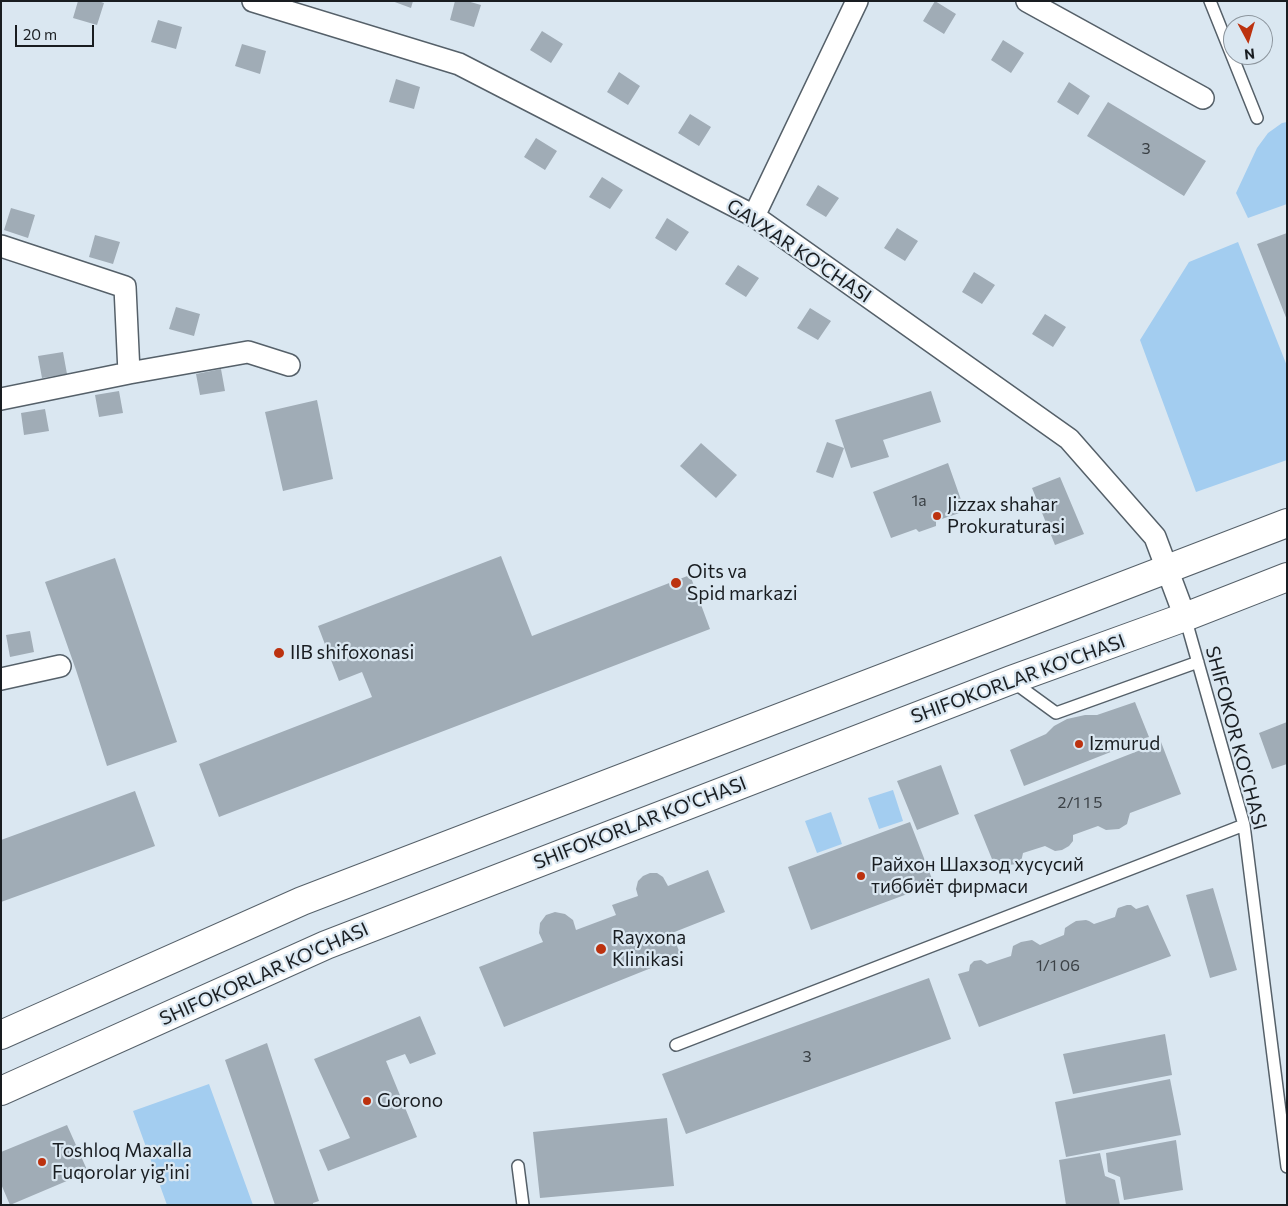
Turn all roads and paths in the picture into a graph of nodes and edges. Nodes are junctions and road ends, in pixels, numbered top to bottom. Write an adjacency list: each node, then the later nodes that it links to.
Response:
1 (253, 1): 7 (street, GAVXAR KO'CHASI)
2 (857, 1): 7 (street)
3 (1027, 1): 5 (street)
4 (1210, 1): 6 (lane)
5 (1203, 98)
6 (1257, 118)
7 (754, 216): 13 (street, GAVXAR KO'CHASI)
8 (1, 246): 10 (street)
9 (289, 365): 10 (street)
10 (129, 373): 11 (street)
11 (1, 399)
12 (1287, 523): 13 (main road)
13 (1167, 570): 15 (street, GAVXAR KO'CHASI); 21 (main road)
14 (1287, 577): 15 (main road, SHIFOKORLAR KO'CHASI)
15 (1185, 617): 16 (lane, SHIFOKOR KO'CHASI); 19 (main road, SHIFOKORLAR KO'CHASI)
16 (1198, 662): 19 (lane); 20 (lane, SHIFOKOR KO'CHASI)
17 (60, 666): 18 (street)
18 (1, 679)
19 (1011, 680): 23 (main road, SHIFOKORLAR KO'CHASI)
20 (1244, 825): 22 (lane); 25 (lane, SHIFOKOR KO'CHASI)
21 (1, 1035)
22 (676, 1045)
23 (1, 1091)
24 (518, 1166): 26 (lane)
25 (1287, 1167)
26 (523, 1205)

